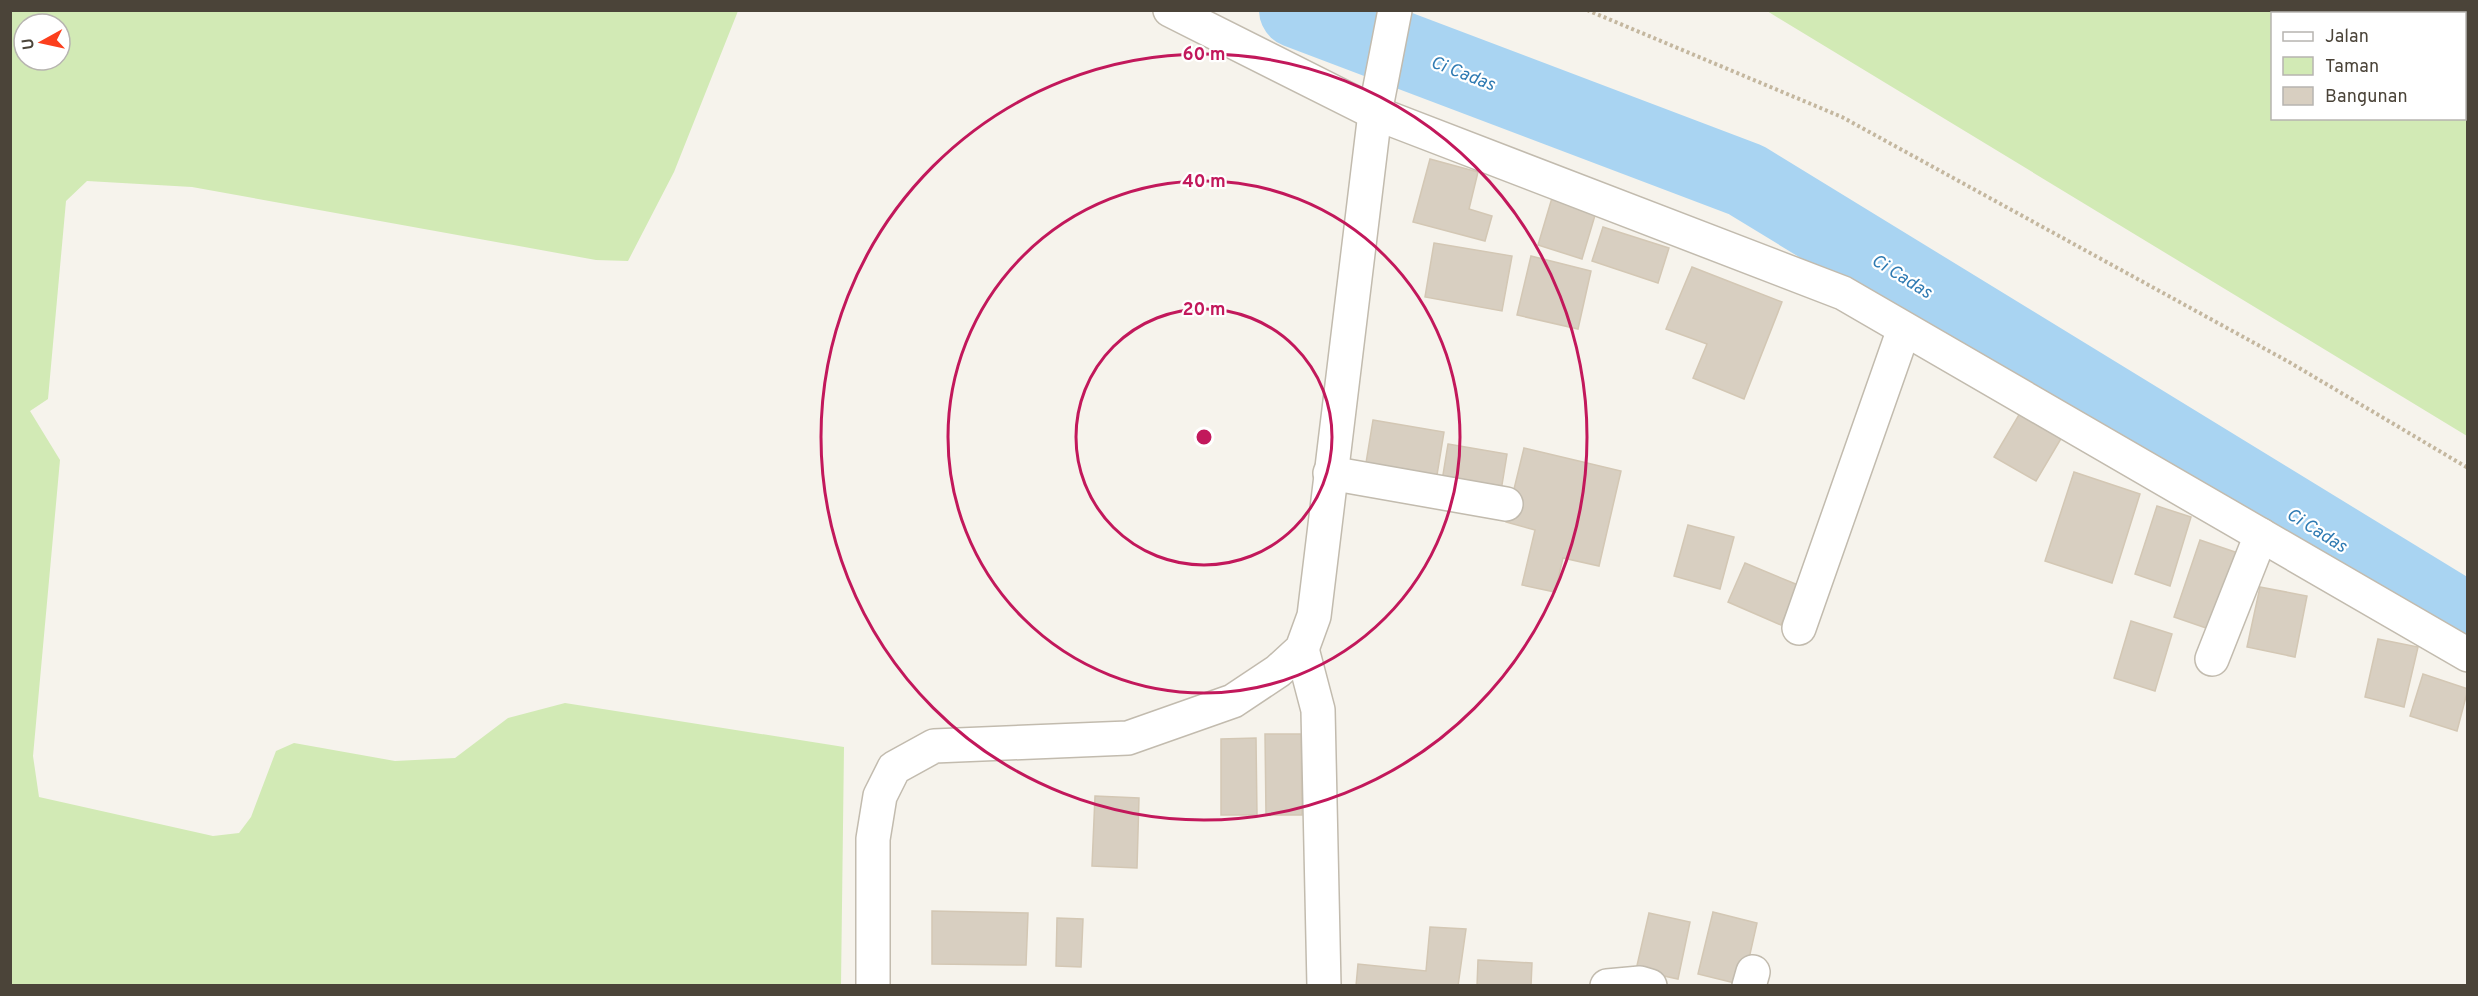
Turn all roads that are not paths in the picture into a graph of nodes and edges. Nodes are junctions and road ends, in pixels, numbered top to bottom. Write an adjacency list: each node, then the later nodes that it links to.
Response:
1 (1170, 10): 3 (street)
2 (1395, 10): 3 (street)
3 (1378, 99): 4 (street); 5 (street)
4 (1904, 329): 7 (street); 8 (street)
5 (1330, 473): 6 (street); 9 (street)
6 (1506, 504)
7 (2261, 535): 10 (street); 11 (street)
8 (1799, 628)
9 (1302, 649): 12 (street); 13 (street)
10 (2468, 655)
11 (2212, 659)
12 (873, 986)
13 (1324, 986)
14 (1607, 986): 15 (street)
15 (1650, 986)

